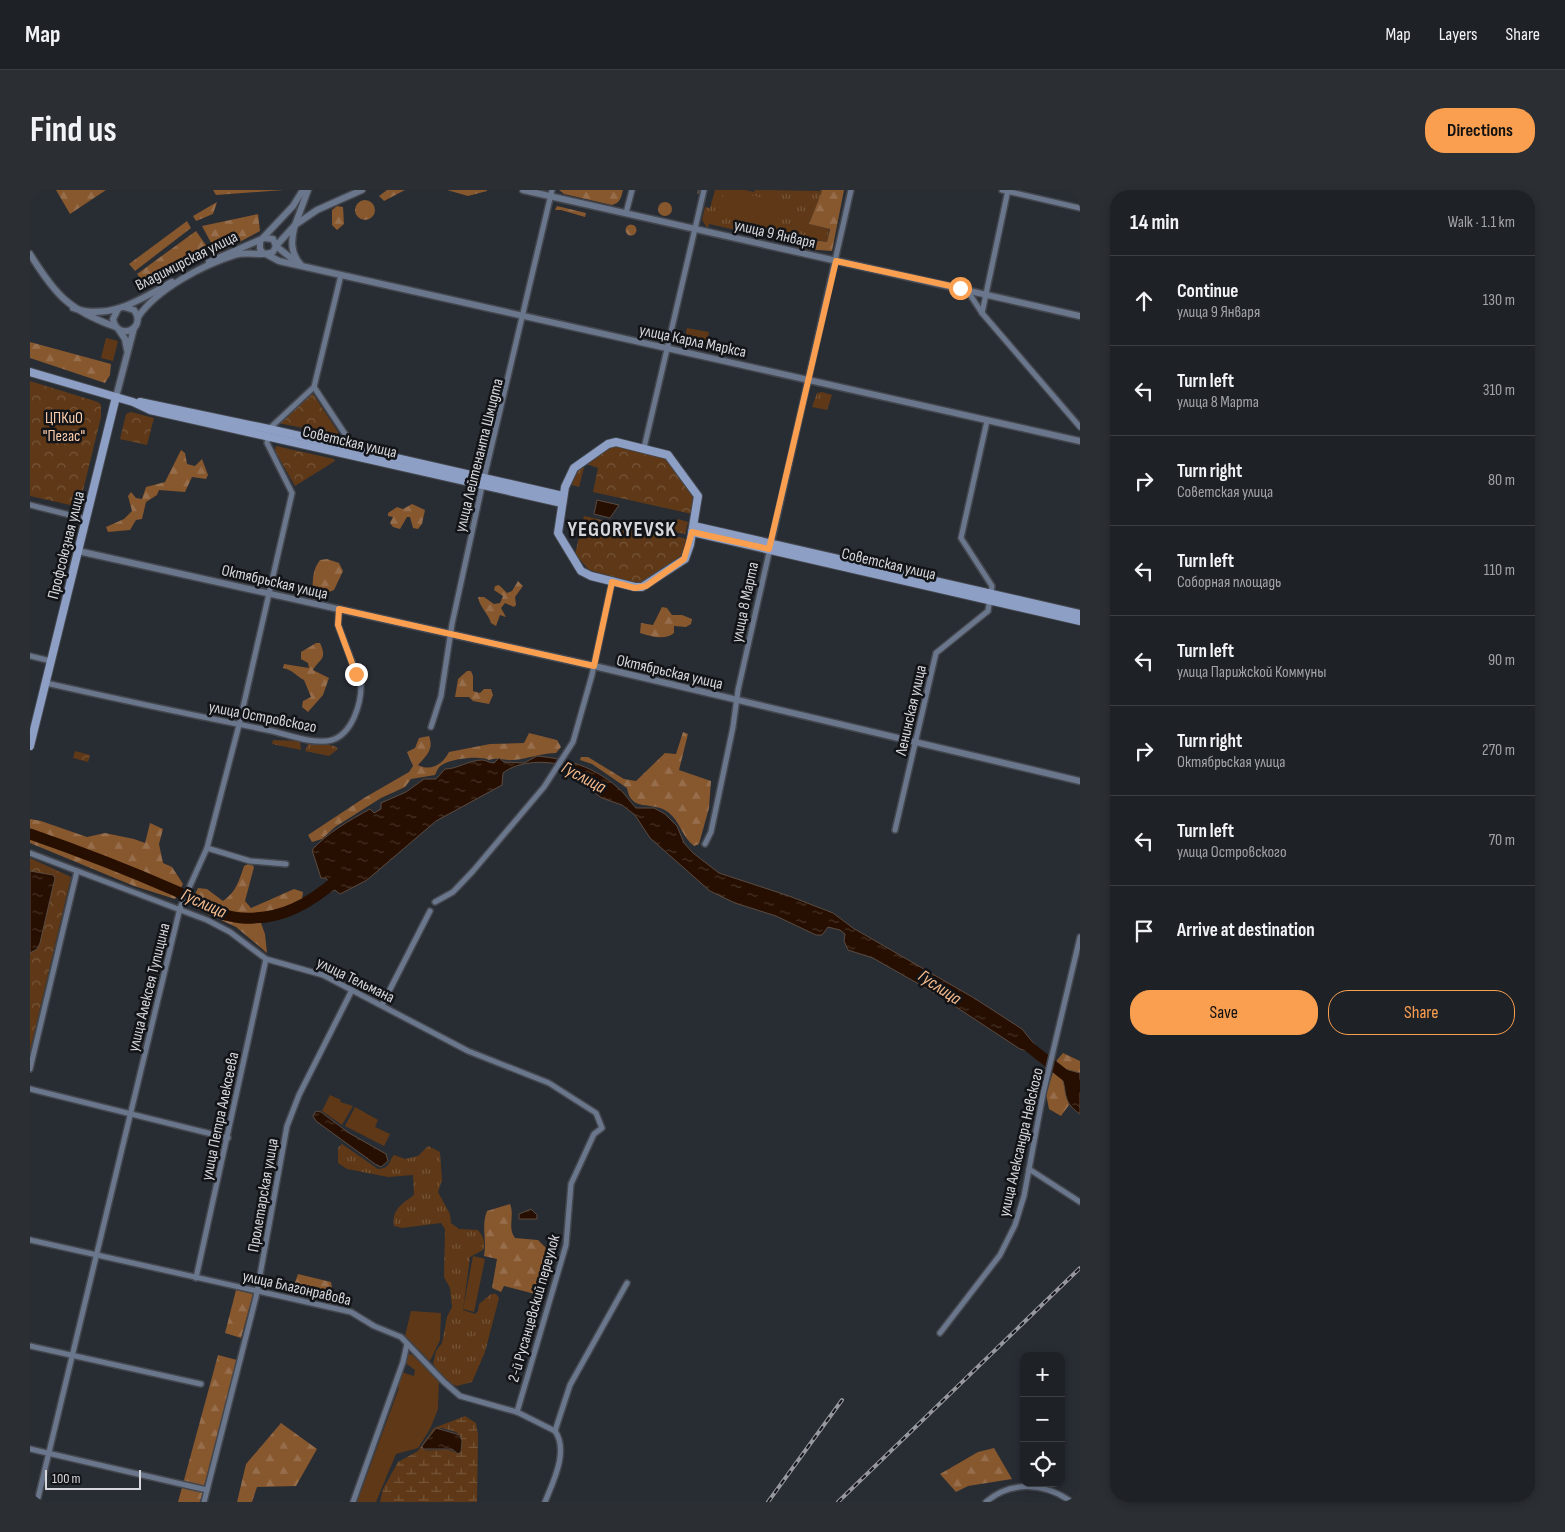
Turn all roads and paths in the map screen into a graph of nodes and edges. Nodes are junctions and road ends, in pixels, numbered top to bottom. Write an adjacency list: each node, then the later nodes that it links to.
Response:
1 (303, 190): 14 (street)
2 (308, 190): 12 (street)
3 (362, 190): 12 (street)
4 (523, 190): 9 (street, улица 9 Января)
5 (632, 190): 11 (street)
6 (704, 190): 13 (street)
7 (851, 190): 18 (street, улица 8 Марта)
8 (1006, 190): 10 (street); 22 (street)
9 (552, 193): 11 (street, улица 9 Января); 28 (street, улица Лейтенанта Шмидта)
10 (1080, 208)
11 (626, 213): 13 (street, улица 9 Января)
12 (296, 226): 15 (street); 19 (street)
13 (695, 229): 18 (street, улица 9 Января); 31 (street)
14 (263, 238): 15 (street); 17 (street); 24 (street, Владимирская улица)
15 (276, 246): 17 (street); 19 (street)
16 (30, 254): 23 (street)
17 (265, 254): 19 (street, улица Карла Маркса); 27 (street, Владимирская улица)
18 (836, 261): 21 (street, улица 9 Января); 34 (street, улица 8 Марта)
19 (301, 265): 20 (street, улица Карла Маркса)
20 (341, 275): 28 (street, улица Карла Маркса); 35 (street)
21 (967, 290): 22 (street, улица 9 Января); 25 (street)
22 (986, 294): 25 (street); 26 (street, улица 9 Января)
23 (73, 308): 24 (street, Владимирская улица); 30 (street)
24 (121, 308): 27 (street); 30 (street)
25 (982, 314): 38 (street)
26 (1080, 316)
27 (138, 317): 29 (street)
28 (524, 318): 31 (street, улица Карла Маркса); 43 (street, улица Лейтенанта Шмидта)
29 (134, 328): 30 (street); 32 (street, Профсоюзная улица)
30 (117, 329): 32 (street)
31 (667, 349): 34 (street, улица Карла Маркса); 42 (street)
32 (128, 352): 36 (street, Профсоюзная улица)
33 (30, 372): 36 (main road, Советская улица)
34 (808, 379): 37 (street, улица Карла Маркса); 48 (street, улица 8 Марта)
35 (314, 387): 39 (street); 41 (street)
36 (116, 397): 39 (main road, Советская улица); 46 (main road, Профсоюзная улица)
37 (986, 421): 40 (street, улица Карла Маркса); 52 (street)
38 (1080, 428)
39 (268, 433): 41 (main road, Советская улица); 43 (main road, Советская улица); 51 (street, улица Алексея Тупицина)
40 (1080, 441)
41 (345, 447): 43 (main road, Советская улица)
42 (644, 448): 44 (main road); 47 (main road)
43 (484, 481): 44 (main road, Советская улица); 56 (street, улица Лейтенанта Шмидта)
44 (562, 499): 50 (main road)
45 (30, 505): 46 (street)
46 (86, 518): 49 (main road, Профсоюзная улица)
47 (693, 529): 48 (main road, Советская улица); 50 (main road)
48 (769, 546): 52 (main road, Советская улица); 61 (street, улица 8 Марта)
49 (78, 551): 51 (street, Октябрьская улица); 58 (main road, Профсоюзная улица)
50 (612, 582): 59 (street)
51 (269, 593): 53 (street, Октябрьская улица); 62 (street, улица Алексея Тупицина)
52 (990, 597): 54 (main road, Советская улица); 55 (main road, Советская улица); 64 (street, Ленинская улица)
53 (339, 609): 56 (street, Октябрьская улица); 62 (street, улица Островского)
54 (1080, 614)
55 (1080, 621)
56 (451, 634): 59 (street, Октябрьская улица); 63 (street, улица Лейтенанта Шмидта)
57 (30, 656): 58 (street)
58 (51, 661): 60 (main road, Профсоюзная улица)
59 (594, 666): 61 (street, Октябрьская улица); 73 (street)
60 (46, 683): 62 (street, улица Островского); 65 (main road, Профсоюзная улица)
61 (736, 700): 64 (street, Октябрьская улица); 68 (street, улица 8 Марта)
62 (239, 725): 69 (street, улица Алексея Тупицина)
63 (431, 727)
64 (915, 742): 66 (street, Октябрьская улица); 67 (street, Ленинская улица)
65 (30, 746)
66 (1080, 780)
67 (895, 830)
68 (705, 844)
69 (207, 848): 71 (street); 74 (street, улица Алексея Тупицина)
70 (30, 853): 72 (street, улица Тельмана)
71 (286, 864)
72 (77, 871): 74 (street, улица Тельмана); 80 (street)
73 (435, 902)
74 (180, 908): 77 (street, улица Тельмана); 82 (street, улица Алексея Тупицина)
75 (430, 911): 79 (street)
76 (1080, 937): 85 (street, улица Александра Невского)
77 (266, 959): 78 (street, улица Тельмана); 84 (street, улица Петра Алексеева)
78 (352, 990): 79 (street, улица Тельмана); 91 (street, Пролетарская улица)
79 (382, 1005): 83 (street, улица Тельмана)
80 (30, 1069)
81 (30, 1089): 82 (street)
82 (130, 1113): 84 (street); 88 (street, улица Алексея Тупицина)
83 (602, 1128): 97 (street, 2-й Русанцевский переулок)
84 (228, 1138): 89 (street, улица Петра Алексеева)
85 (1029, 1169): 86 (street); 92 (street, улица Александра Невского)
86 (1080, 1202)
87 (30, 1240): 88 (street, улица Благонравова)
88 (96, 1255): 89 (street, улица Благонравова); 95 (street, улица Алексея Тупицина)
89 (196, 1278): 91 (street, улица Благонравова)
90 (627, 1283): 98 (street)
91 (257, 1290): 93 (street, улица Благонравова); 101 (street, Пролетарская улица)
92 (940, 1333)
93 (407, 1344): 97 (street, улица Благонравова); 104 (street)
94 (30, 1346): 95 (street)
95 (72, 1355): 96 (street); 100 (street, улица Алексея Тупицина)
96 (201, 1384)
97 (517, 1412): 98 (street, улица Благонравова)
98 (555, 1431): 105 (street)
99 (30, 1449): 100 (street)
100 (50, 1454): 101 (street); 102 (street, улица Алексея Тупицина)
101 (207, 1490): 103 (street, Пролетарская улица)
102 (37, 1502)
103 (204, 1502)
104 (353, 1502)
105 (545, 1502)
106 (986, 1502): 107 (street)
107 (1072, 1502)

